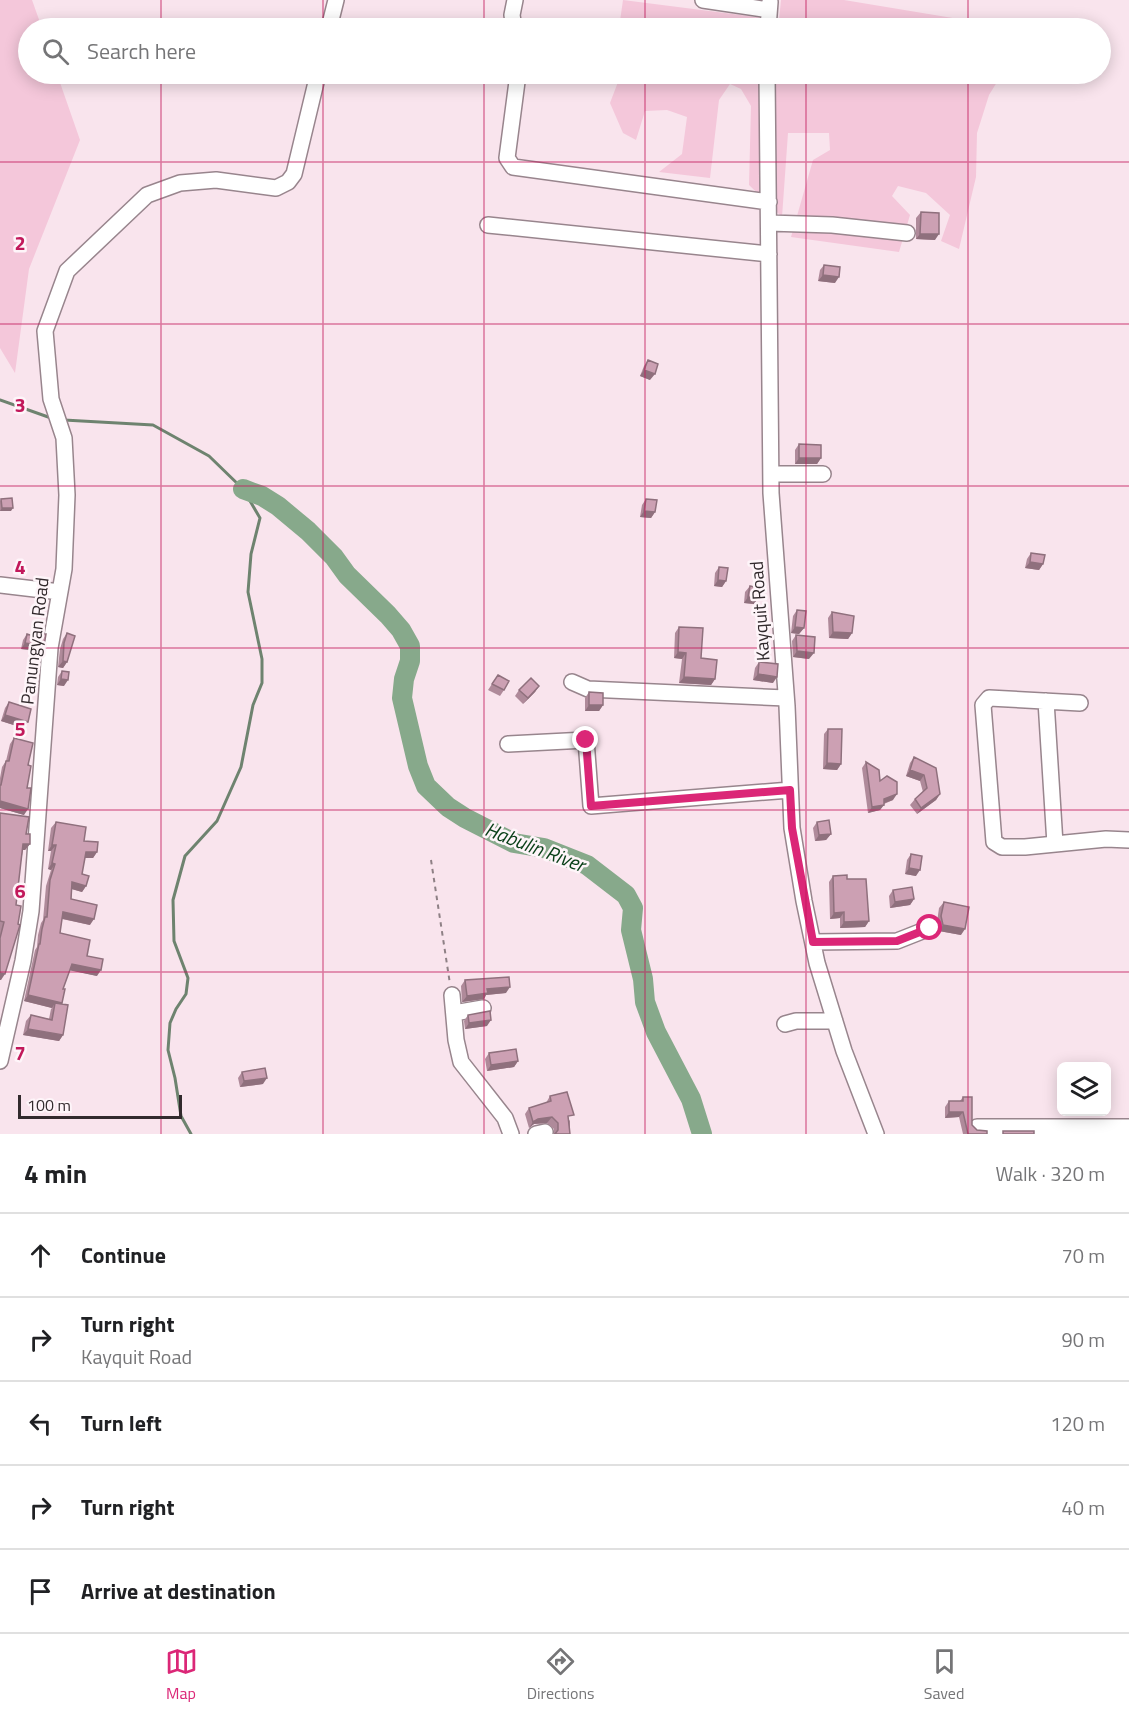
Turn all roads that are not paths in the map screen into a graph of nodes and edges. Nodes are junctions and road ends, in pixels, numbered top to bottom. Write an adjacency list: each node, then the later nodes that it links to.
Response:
1 (336, 0): 5 (street)
2 (515, 0): 6 (street)
3 (703, 0): 4 (street)
4 (769, 5)
5 (332, 18)
6 (512, 18)
7 (316, 84): 18 (street, Panungyan Road)
8 (517, 84): 10 (street)
9 (767, 84): 10 (street, Kayquit Road)
10 (769, 202): 11 (street, Kayquit Road)
11 (769, 224): 13 (street); 14 (street, Kayquit Road)
12 (488, 225): 14 (street)
13 (907, 233)
14 (769, 254): 15 (street, Kayquit Road)
15 (771, 474): 16 (street); 20 (street, Kayquit Road)
16 (823, 474)
17 (0, 585): 18 (street)
18 (60, 592): 30 (street, Panungyan Road)
19 (572, 682): 20 (street)
20 (786, 698): 24 (street, Kayquit Road)
21 (1046, 701): 22 (street); 26 (street); 26 (street)
22 (1080, 703)
23 (508, 744): 24 (street)
24 (790, 790): 28 (street, Kayquit Road)
25 (1129, 840): 26 (street)
26 (1055, 844)
27 (930, 928): 28 (street)
28 (813, 942): 33 (street, Kayquit Road)
29 (452, 995): 32 (street)
30 (7, 996): 35 (street, Panungyan Road)
31 (483, 1008): 32 (street)
32 (454, 1013): 38 (street)
33 (835, 1021): 34 (street); 39 (street, Kayquit Road)
34 (785, 1024)
35 (0, 1061)
36 (1129, 1127): 37 (street)
37 (988, 1129)
38 (511, 1134)
39 (876, 1134)

